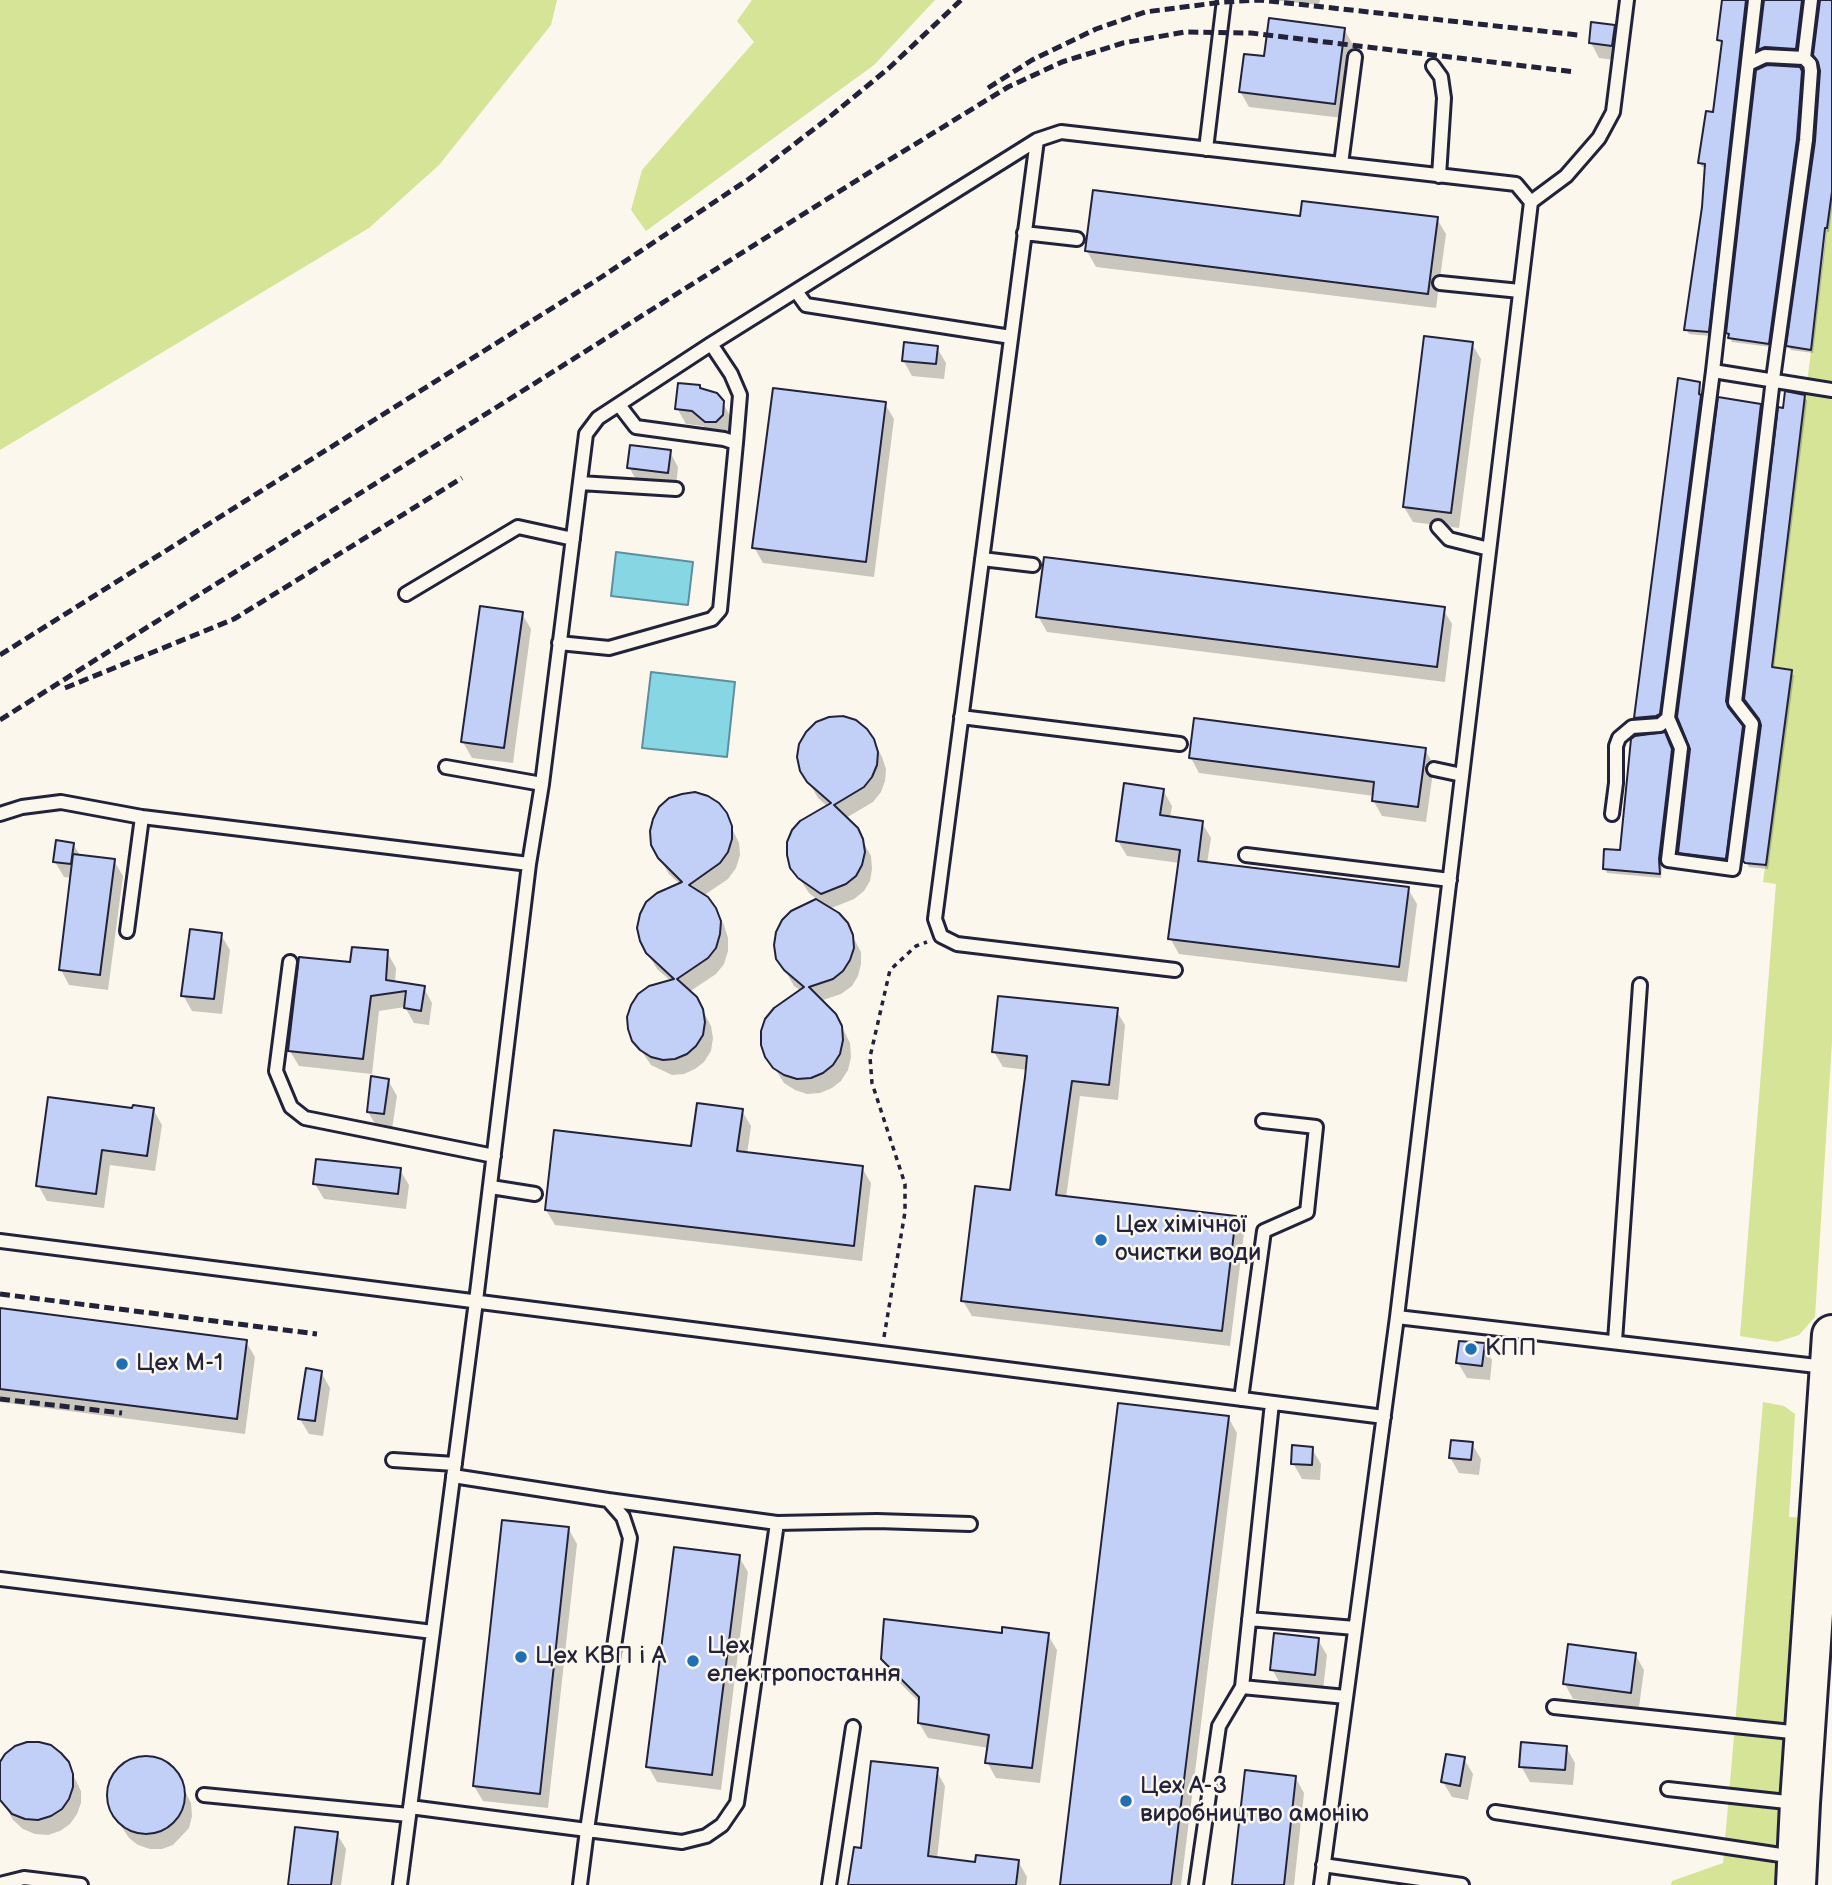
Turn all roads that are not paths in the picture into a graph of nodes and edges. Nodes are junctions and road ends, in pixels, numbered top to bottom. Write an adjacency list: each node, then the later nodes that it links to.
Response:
1 (1224, 0): 10 (lane)
2 (1627, 0): 13 (lane)
3 (1755, 0): 7 (lane)
4 (1811, 0): 6 (lane)
5 (1354, 57): 11 (lane)
6 (1804, 58): 7 (lane); 22 (lane)
7 (1748, 64): 21 (lane)
8 (1433, 66): 12 (lane)
9 (1037, 140): 10 (lane); 14 (lane); 17 (lane)
10 (1206, 149): 11 (lane)
11 (1341, 164): 12 (lane)
12 (1439, 176): 13 (lane)
13 (1531, 202): 18 (lane)
14 (1024, 233): 15 (lane); 19 (lane)
15 (1077, 239)
16 (1440, 283): 18 (lane)
17 (796, 291): 19 (lane); 20 (lane)
18 (1520, 291): 30 (lane)
19 (1011, 337): 31 (lane)
20 (711, 344): 24 (lane); 25 (lane)
21 (1713, 371): 22 (lane); 36 (lane)
22 (1773, 379): 23 (lane); 36 (lane)
23 (1832, 390)
24 (619, 405): 25 (lane); 26 (lane)
25 (736, 443): 34 (lane)
26 (580, 483): 27 (lane); 29 (lane)
27 (676, 489)
28 (1438, 527): 30 (lane)
29 (573, 539): 33 (lane); 34 (lane)
30 (1489, 549): 40 (lane)
31 (982, 559): 32 (lane); 35 (lane)
32 (1033, 565)
33 (406, 594)
34 (559, 643): 41 (lane)
35 (961, 717): 37 (lane); 50 (lane)
36 (1668, 718): 43 (lane)
37 (1180, 744)
38 (446, 767): 41 (lane)
39 (1434, 769): 40 (lane)
40 (1462, 775): 47 (lane)
41 (542, 784): 46 (lane)
42 (0, 814): 44 (lane)
43 (1612, 814)
44 (142, 817): 46 (lane); 48 (lane)
45 (1245, 855): 47 (lane)
46 (529, 864): 53 (lane)
47 (1450, 880): 58 (lane)
48 (127, 931)
49 (290, 962): 53 (lane)
50 (1175, 970)
51 (1640, 985): 59 (lane)
52 (1263, 1121): 61 (lane)
53 (494, 1156): 54 (lane)
54 (491, 1187): 55 (lane); 57 (lane)
55 (535, 1194)
56 (0, 1241): 57 (lane)
57 (476, 1301): 61 (lane); 65 (lane)
58 (1398, 1317): 59 (lane); 63 (lane)
59 (1615, 1341): 60 (lane)
60 (1831, 1351): 66 (main road)
61 (1241, 1399): 62 (lane)
62 (1272, 1403): 63 (lane); 71 (lane)
63 (1384, 1417): 72 (lane)
64 (393, 1460): 65 (lane)
65 (454, 1470): 67 (lane); 73 (lane)
66 (1827, 1474): 78 (main road)
67 (608, 1500): 68 (lane); 84 (lane)
68 (777, 1523): 69 (lane); 84 (lane)
69 (970, 1524)
70 (0, 1579): 73 (lane)
71 (1249, 1619): 72 (lane); 74 (lane)
72 (1355, 1628): 75 (lane)
73 (433, 1632): 82 (lane)
74 (1242, 1687): 75 (lane); 92 (lane)
75 (1346, 1697): 85 (lane)
76 (1554, 1707): 78 (lane)
77 (853, 1727): 91 (lane)
78 (1805, 1734): 81 (main road)
79 (1668, 1789): 81 (lane)
80 (204, 1795): 82 (lane)
81 (1800, 1803): 86 (main road)
82 (409, 1811): 84 (lane); 89 (lane)
83 (1495, 1812): 86 (lane)
84 (587, 1830): 90 (lane)
85 (1323, 1865): 93 (lane); 94 (lane)
86 (1797, 1871)
87 (0, 1884): 88 (lane)
88 (81, 1885)
89 (400, 1885)
90 (580, 1885)
91 (829, 1885)
92 (1196, 1885)
93 (1321, 1885)
94 (1462, 1885)

